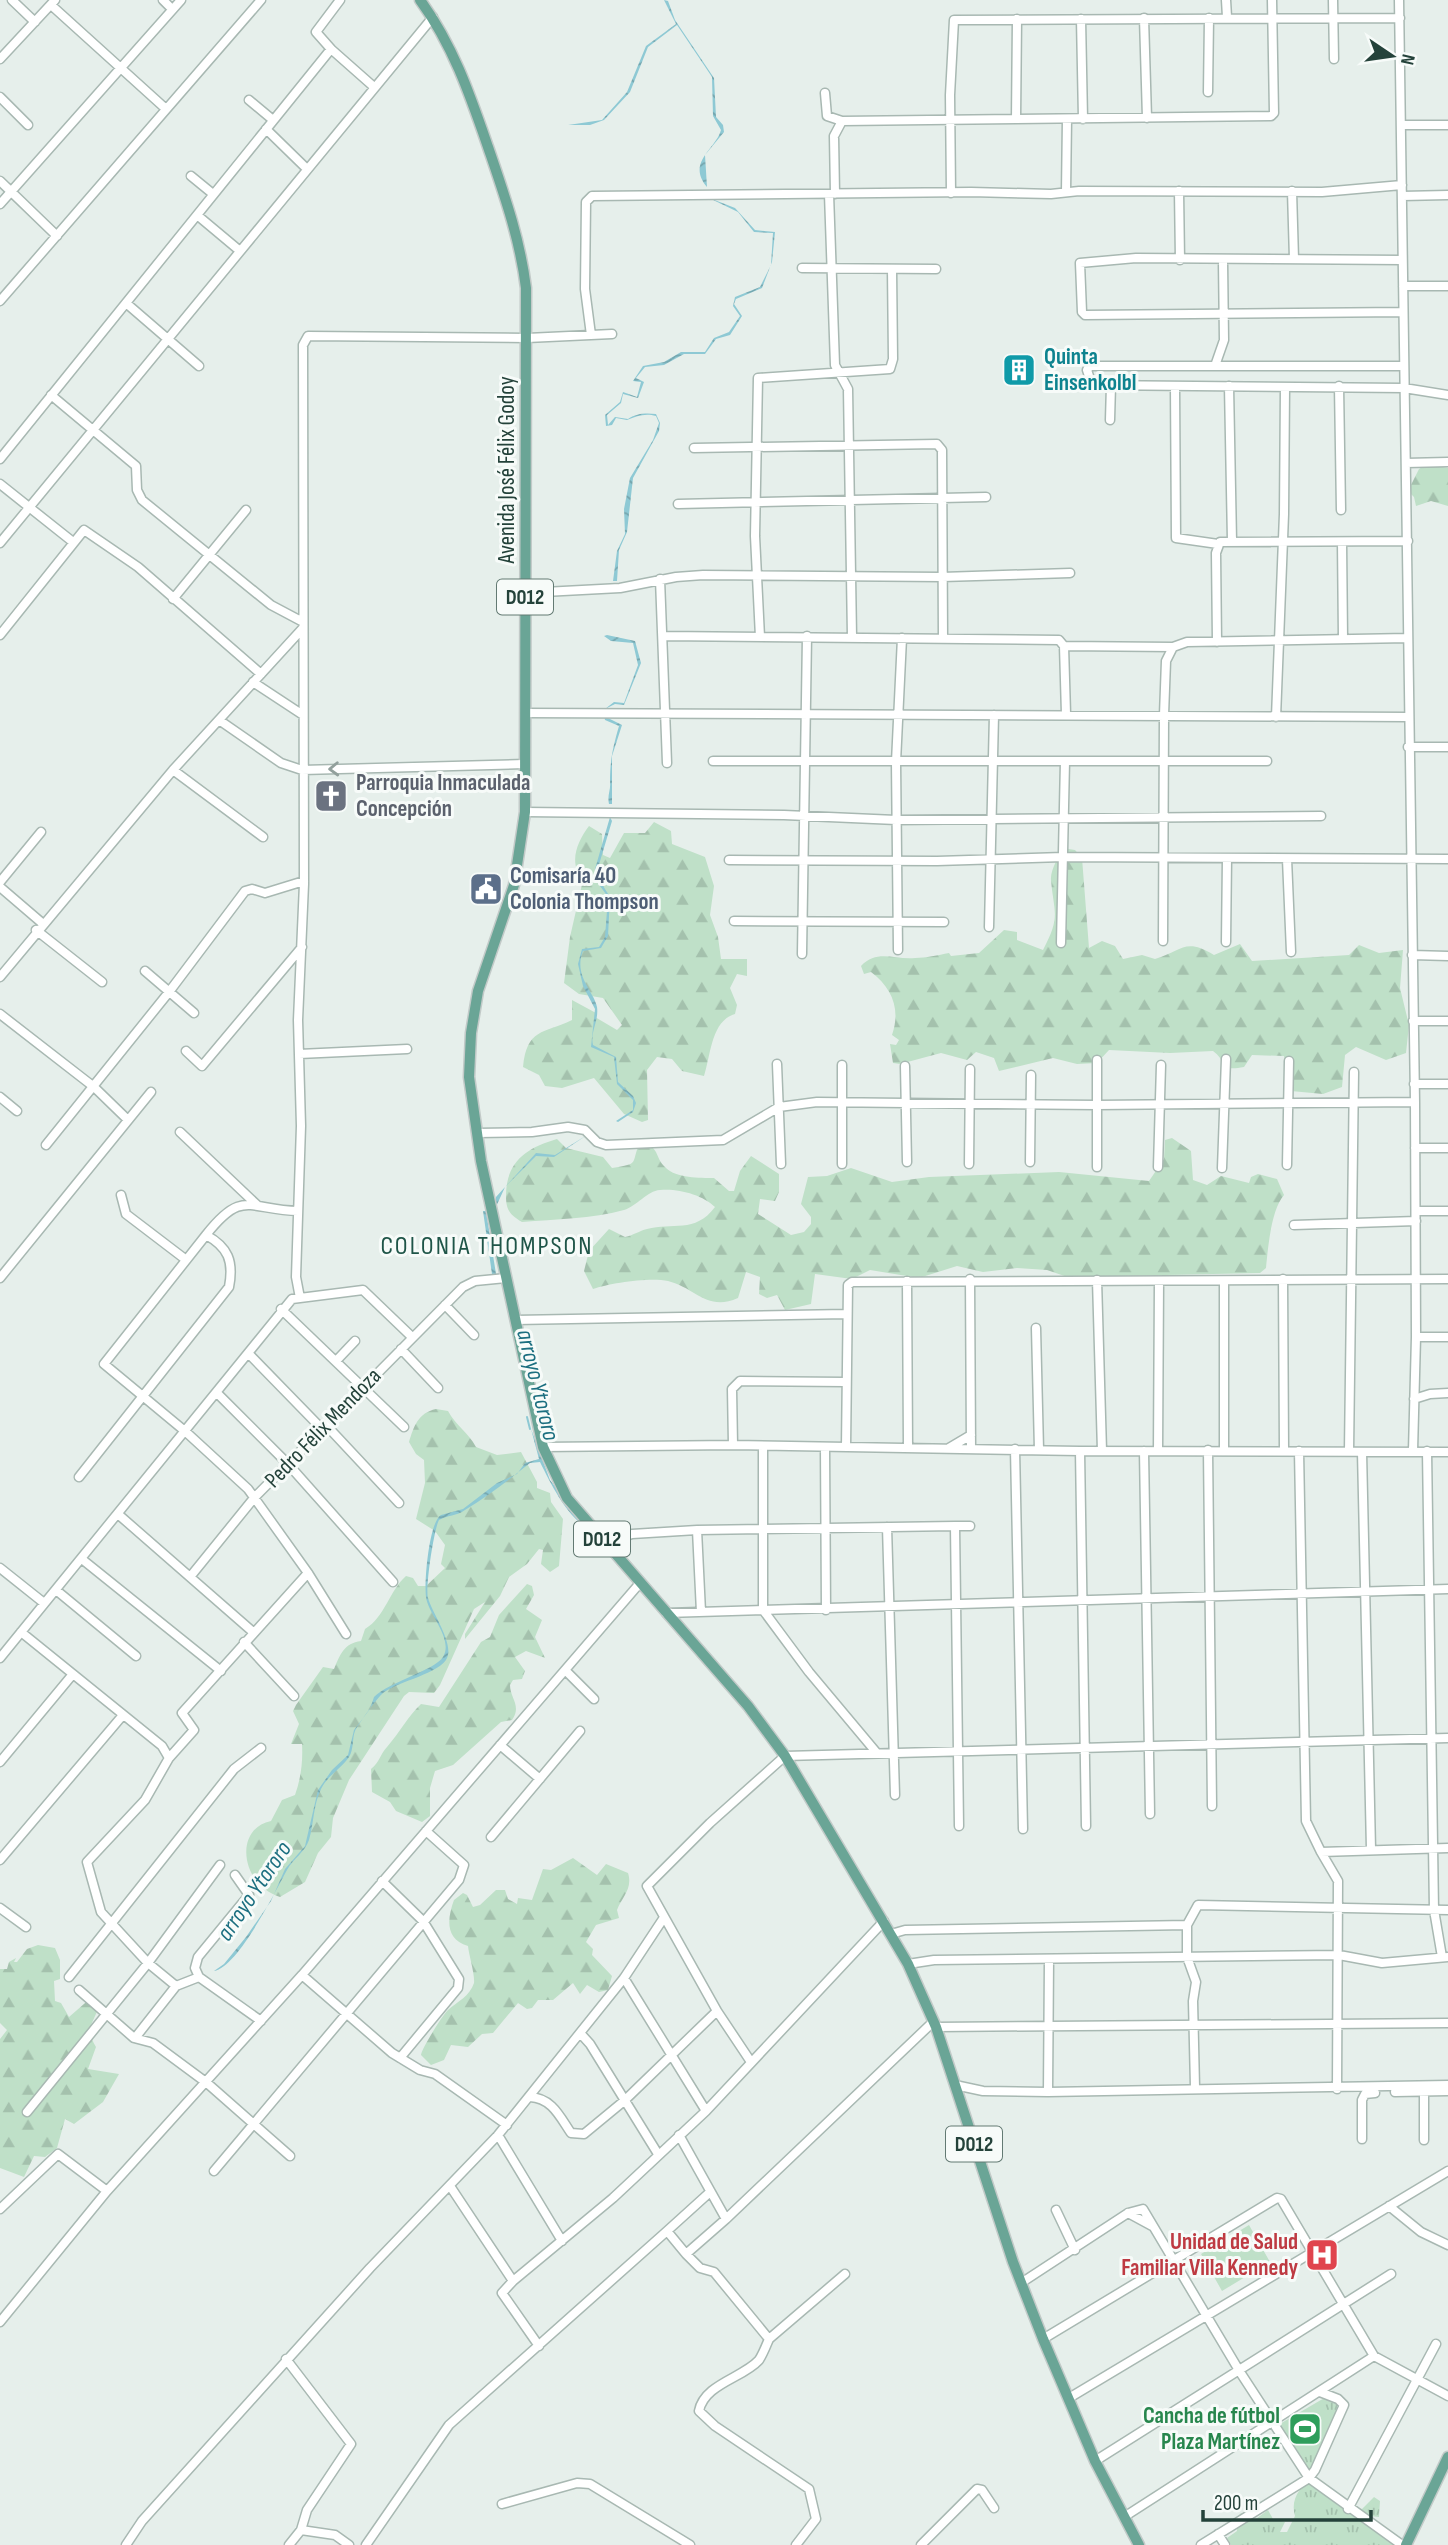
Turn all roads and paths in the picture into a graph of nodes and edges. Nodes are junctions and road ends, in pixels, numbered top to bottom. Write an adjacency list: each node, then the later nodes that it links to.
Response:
1 (12, 0): 22 (street)
2 (163, 0): 12 (street)
3 (181, 0): 12 (street)
4 (261, 0): 32 (street)
5 (340, 0): 23 (street)
6 (421, 0): 13 (main road, Avenida José Félix Godoy / D012)
7 (1226, 0): 14 (street)
8 (1272, 0): 17 (street)
9 (1333, 0): 18 (street)
10 (1399, 0): 19 (street)
11 (53, 2): 22 (street); 26 (street)
12 (172, 9): 26 (street)
13 (432, 17): 27 (street); 77 (main road, Avenida José Félix Godoy / D012)
14 (1227, 17): 16 (street); 17 (street)
15 (1144, 18): 16 (street); 21 (street); 35 (street)
16 (1209, 18): 28 (street)
17 (1272, 18): 18 (street); 35 (street)
18 (1333, 18): 19 (street); 25 (street)
19 (1400, 18): 41 (street)
20 (1017, 19): 21 (street); 33 (street); 34 (street)
21 (1081, 19): 37 (street)
22 (35, 22): 24 (street)
23 (331, 49): 27 (street); 38 (street)
24 (0, 59)
25 (1334, 59)
26 (121, 70): 32 (street); 48 (street)
27 (374, 87): 44 (street)
28 (1208, 92)
29 (825, 93): 39 (street)
30 (0, 97): 40 (street)
31 (249, 100): 38 (street)
32 (166, 109): 59 (street)
33 (950, 118): 34 (street); 39 (street); 52 (street)
34 (1016, 118): 36 (street)
35 (1147, 118): 37 (street)
36 (1067, 119): 37 (street); 51 (street)
37 (1083, 119)
38 (273, 120): 43 (street)
39 (842, 121): 54 (street)
40 (28, 125)
41 (1401, 125): 42 (street); 47 (street)
42 (1448, 125)
43 (267, 128): 44 (street); 53 (street)
44 (307, 169): 60 (street)
45 (191, 176): 53 (street)
46 (0, 181): 48 (street)
47 (1402, 185): 50 (street); 56 (street)
48 (10, 191): 57 (street); 59 (street)
49 (1179, 191): 50 (street); 51 (street); 62 (street)
50 (1292, 191): 61 (street)
51 (1066, 192): 52 (street)
52 (951, 193): 54 (street)
53 (213, 194): 58 (street)
54 (832, 194): 66 (street); 76 (street)
55 (1448, 195): 56 (street)
56 (1402, 196): 63 (street)
57 (0, 204)
58 (197, 215): 60 (street); 72 (street)
59 (57, 236): 71 (street)
60 (240, 251): 78 (street)
61 (1294, 259): 63 (street); 64 (street)
62 (1180, 260): 64 (street); 74 (street)
63 (1402, 260): 69 (street)
64 (1223, 261): 74 (street)
65 (802, 268): 66 (street)
66 (832, 269): 67 (street); 83 (street)
67 (892, 269): 68 (street); 82 (street)
68 (936, 269)
69 (1403, 286): 70 (street); 73 (street)
70 (1448, 286)
71 (0, 301)
72 (126, 303): 78 (street); 92 (street)
73 (1402, 312): 74 (street); 81 (street)
74 (1224, 313): 79 (street)
75 (612, 334): 76 (street)
76 (591, 335): 77 (street)
77 (527, 338): 123 (main road, Avenida José Félix Godoy / D012); 125 (street)
78 (167, 340): 80 (street); 94 (street)
79 (1216, 363): 81 (street); 84 (street)
80 (199, 366)
81 (1404, 366): 89 (street)
82 (855, 370): 83 (street); 90 (street)
83 (838, 372): 90 (street); 96 (street)
84 (1111, 385): 85 (street); 93 (street)
85 (1175, 386): 86 (street); 116 (street)
86 (1228, 386): 88 (street); 110 (street)
87 (1339, 386): 88 (street); 89 (street); 109 (street)
88 (1285, 387): 111 (street)
89 (1404, 388): 91 (street); 100 (street)
90 (848, 389): 95 (street)
91 (1448, 394)
92 (51, 395): 94 (street); 98 (street)
93 (1110, 420)
94 (92, 432): 107 (street); 117 (street)
95 (849, 444): 96 (street); 103 (street); 104 (street)
96 (758, 447): 97 (street); 105 (street)
97 (694, 448)
98 (0, 459)
99 (1448, 462): 100 (street)
100 (1406, 463): 112 (street)
101 (0, 484): 107 (street)
102 (986, 497): 103 (street)
103 (942, 498): 104 (street); 121 (street)
104 (850, 500): 105 (street); 119 (street)
105 (756, 504): 106 (street); 120 (street)
106 (678, 505)
107 (29, 508): 113 (street); 115 (street)
108 (246, 510): 117 (street)
109 (1341, 510)
110 (1232, 541): 111 (street); 116 (street)
111 (1283, 541): 114 (street); 135 (street)
112 (1408, 541): 114 (street); 133 (street)
113 (74, 542): 124 (street); 126 (street)
114 (1342, 542): 134 (street)
115 (0, 543)
116 (1219, 544): 136 (street)
117 (209, 555): 124 (street); 125 (street)
118 (1070, 573): 121 (street)
119 (851, 575): 120 (street); 121 (street); 130 (street)
120 (758, 576): 122 (street); 129 (street)
121 (943, 577): 132 (street)
122 (660, 579): 123 (street); 127 (street)
123 (525, 593): 141 (main road, Avenida José Félix Godoy / D012)
124 (173, 599): 139 (street)
125 (303, 625): 139 (street); 144 (street)
126 (0, 635)
127 (664, 636): 129 (street); 142 (street)
128 (807, 636): 129 (street); 130 (street); 145 (street)
129 (760, 637)
130 (852, 637): 131 (street)
131 (902, 638): 132 (street); 146 (street)
132 (943, 638): 137 (street)
133 (1408, 638): 134 (street); 150 (street)
134 (1342, 639): 135 (street)
135 (1280, 640): 136 (street); 149 (street)
136 (1217, 642): 138 (street)
137 (1064, 646): 138 (street); 143 (street)
138 (1173, 647): 148 (street)
139 (261, 674): 140 (street)
140 (253, 682): 144 (street); 151 (street)
141 (525, 713): 142 (street); 162 (main road, Avenida José Félix Godoy / D012)
142 (667, 713): 145 (street); 161 (street)
143 (1066, 714): 147 (street); 148 (street)
144 (303, 715): 164 (street)
145 (804, 715): 146 (street); 154 (street)
146 (899, 715): 147 (street); 159 (street)
147 (994, 715): 156 (street)
148 (1164, 715): 149 (street); 160 (street)
149 (1276, 717): 150 (street)
150 (1408, 718): 152 (street)
151 (219, 720): 163 (street); 164 (street)
152 (1408, 747): 153 (street); 183 (street)
153 (1448, 747)
154 (803, 760): 155 (street); 159 (street); 166 (street)
155 (713, 761)
156 (991, 761): 157 (street); 159 (street); 168 (street)
157 (1065, 761): 160 (street); 169 (street)
158 (1267, 761): 160 (street)
159 (896, 762): 171 (street)
160 (1164, 762): 170 (street)
161 (667, 763)
162 (524, 764): 164 (street, one-way to 164); 165 (main road, Avenida José Félix Godoy / D012)
163 (173, 770): 173 (street); 190 (street)
164 (302, 770): 184 (street)
165 (525, 812): 166 (street); 241 (main road, Avenida José Félix Godoy / D012)
166 (802, 816): 171 (street); 175 (street)
167 (1321, 816): 170 (street)
168 (990, 818): 169 (street); 171 (street); 182 (street)
169 (1064, 819): 170 (street); 174 (street)
170 (1165, 819): 176 (street)
171 (896, 820): 181 (street)
172 (41, 832): 185 (street)
173 (263, 837)
174 (1063, 857): 176 (street); 182 (street); 194 (street)
175 (802, 858): 180 (street); 181 (street); 187 (street)
176 (1163, 858): 177 (street); 192 (street)
177 (1227, 858): 178 (street); 193 (street)
178 (1287, 859): 183 (street); 197 (street)
179 (1448, 859): 183 (street)
180 (729, 860)
181 (897, 860): 182 (street); 189 (street)
182 (991, 860): 191 (street)
183 (1410, 861): 199 (street)
184 (304, 881): 195 (street); 204 (street)
185 (0, 884): 190 (street)
186 (734, 921): 187 (street)
187 (802, 922): 189 (street); 198 (street)
188 (944, 922): 189 (street)
189 (898, 923): 196 (street)
190 (39, 927): 202 (street); 203 (street)
191 (989, 927)
192 (1163, 941)
193 (1226, 942)
194 (1061, 943)
195 (302, 947): 210 (street); 211 (street)
196 (898, 950)
197 (1291, 951)
198 (802, 954)
199 (1412, 955): 200 (street); 207 (street)
200 (1448, 956)
201 (145, 971): 204 (street)
202 (0, 977)
203 (103, 982)
204 (169, 992): 205 (street); 224 (street)
205 (194, 1013)
206 (0, 1014): 224 (street)
207 (1413, 1021): 208 (street); 222 (street)
208 (1448, 1021)
209 (407, 1049): 211 (street)
210 (186, 1051)
211 (299, 1054): 256 (street)
212 (1226, 1059): 229 (street)
213 (1097, 1060): 236 (street)
214 (1289, 1061): 234 (street)
215 (777, 1064): 237 (street)
216 (842, 1065): 228 (street)
217 (1161, 1065): 232 (street)
218 (905, 1066): 227 (street)
219 (970, 1069): 231 (street)
220 (1354, 1072): 235 (street)
221 (1031, 1074): 233 (street)
222 (1414, 1084): 223 (street); 230 (street)
223 (1448, 1084)
224 (94, 1087): 239 (street); 242 (street)
225 (151, 1092): 239 (street)
226 (0, 1097): 238 (street)
227 (905, 1101): 228 (street); 231 (street); 246 (street)
228 (843, 1102): 237 (street); 248 (street)
229 (1226, 1102): 232 (street); 234 (street); 253 (street)
230 (1415, 1102): 235 (street); 243 (street)
231 (969, 1103): 233 (street); 249 (street)
232 (1161, 1103): 236 (street); 252 (street)
233 (1031, 1104): 236 (street); 245 (street)
234 (1289, 1104): 235 (street); 250 (street)
235 (1353, 1104): 260 (street)
236 (1097, 1105): 251 (street)
237 (779, 1107): 241 (street); 247 (street)
238 (16, 1111)
239 (128, 1120): 264 (street)
240 (180, 1132): 255 (street)
241 (477, 1133): 265 (main road, Avenida José Félix Godoy / D012)
242 (46, 1145)
243 (1415, 1148): 244 (street); 257 (street)
244 (1448, 1148)
245 (1030, 1162)
246 (907, 1163)
247 (781, 1164)
248 (842, 1164)
249 (969, 1164)
250 (1287, 1165)
251 (1097, 1167)
252 (1158, 1167)
253 (1222, 1168)
254 (121, 1195): 263 (street)
255 (257, 1205): 256 (street); 262 (street)
256 (298, 1211): 275 (street)
257 (1416, 1211): 258 (street); 259 (street)
258 (1448, 1211)
259 (1416, 1221): 260 (street); 271 (street)
260 (1353, 1224): 261 (street); 266 (street)
261 (1294, 1225)
262 (206, 1235): 263 (street); 296 (street)
263 (185, 1259): 296 (street)
264 (0, 1278)
265 (506, 1278): 276 (street, Pedro Félix Mendoza); 279 (main road, D012)
266 (1353, 1278): 268 (street); 271 (street); 320 (street)
267 (970, 1279): 270 (street); 272 (street); 301 (street)
268 (1283, 1279): 274 (street); 314 (street)
269 (1448, 1279): 271 (street)
270 (1097, 1280): 273 (street); 316 (street)
271 (1415, 1280): 283 (street)
272 (907, 1281): 278 (street); 307 (street)
273 (1159, 1281): 274 (street); 318 (street)
274 (1224, 1281): 313 (street)
275 (300, 1298): 277 (street); 282 (street)
276 (444, 1305): 281 (street); 282 (street, Pedro Félix Mendoza)
277 (281, 1309): 287 (street); 288 (street)
278 (846, 1314): 279 (street); 289 (street)
279 (515, 1320): 303 (main road, D012)
280 (1036, 1328): 311 (street)
281 (474, 1335)
282 (412, 1337): 286 (street, Pedro Félix Mendoza)
283 (1416, 1337): 284 (street); 290 (street)
284 (1448, 1337)
285 (355, 1340): 288 (street)
286 (401, 1349): 291 (street, Pedro Félix Mendoza); 292 (street)
287 (248, 1353): 294 (street); 298 (street)
288 (336, 1361): 291 (street)
289 (845, 1382): 302 (street); 306 (street)
290 (1415, 1386): 295 (street); 297 (street)
291 (363, 1387): 298 (street, Pedro Félix Mendoza); 299 (street)
292 (438, 1388)
293 (1448, 1393): 295 (street)
294 (218, 1394): 300 (street); 325 (street)
295 (1430, 1394): 297 (street)
296 (142, 1397): 300 (street); 326 (street)
297 (1414, 1399): 321 (street)
298 (324, 1427): 325 (street, Pedro Félix Mendoza); 328 (street)
299 (404, 1427)
300 (186, 1432): 327 (street); 329 (street)
301 (971, 1435): 308 (street); 309 (street)
302 (733, 1446): 303 (street); 304 (street)
303 (543, 1447): 336 (main road, D012)
304 (763, 1447): 305 (street); 334 (street)
305 (825, 1447): 306 (street); 333 (street)
306 (846, 1447): 307 (street)
307 (908, 1447): 308 (street)
308 (947, 1449): 309 (street)
309 (971, 1449): 310 (street)
310 (1015, 1450): 311 (street); 352 (street)
311 (1040, 1450): 315 (street)
312 (1208, 1450): 313 (street); 318 (street); 348 (street)
313 (1224, 1450): 314 (street)
314 (1284, 1450): 319 (street)
315 (1080, 1451): 316 (street); 350 (street)
316 (1102, 1451): 317 (street)
317 (1144, 1451): 318 (street); 349 (street)
318 (1158, 1451)
319 (1299, 1451): 320 (street); 347 (street)
320 (1349, 1451): 323 (street)
321 (1413, 1451): 322 (street); 323 (street)
322 (1427, 1451): 324 (street); 343 (street)
323 (1362, 1452): 346 (street)
324 (1448, 1452)
325 (288, 1464): 327 (street, Pedro Félix Mendoza); 341 (street)
326 (79, 1477)
327 (254, 1499): 339 (street); 340 (street, Pedro Félix Mendoza)
328 (399, 1503)
329 (119, 1515): 337 (street); 340 (street)
330 (955, 1526): 331 (street); 332 (street); 353 (street)
331 (970, 1526)
332 (887, 1527): 333 (street); 354 (street)
333 (825, 1528): 334 (street); 355 (street)
334 (764, 1529): 335 (street); 356 (street)
335 (697, 1530): 336 (street); 357 (street)
336 (605, 1543): 342 (main road, D012)
337 (83, 1560): 345 (street); 366 (street)
338 (0, 1568): 351 (street)
339 (308, 1573): 360 (street); 361 (street)
340 (190, 1577): 360 (street)
341 (393, 1582)
342 (639, 1583): 358 (main road, D012); 365 (street)
343 (1428, 1589): 344 (street); 346 (street); 373 (street)
344 (1448, 1589)
345 (56, 1590): 351 (street); 363 (street)
346 (1364, 1591): 347 (street); 374 (street)
347 (1300, 1594): 348 (street); 375 (street)
348 (1209, 1597): 349 (street); 376 (street)
349 (1146, 1600): 350 (street); 378 (street)
350 (1082, 1602): 352 (street); 380 (street)
351 (44, 1603): 359 (street)
352 (1017, 1603): 353 (street); 381 (street)
353 (956, 1605): 354 (street); 382 (street)
354 (889, 1608): 355 (street); 383 (street)
355 (826, 1610): 356 (street)
356 (764, 1611): 357 (street); 384 (street)
357 (701, 1612): 358 (street)
358 (666, 1613): 385 (main road, D012)
359 (22, 1632): 364 (street); 367 (street)
360 (253, 1632): 362 (street)
361 (346, 1634)
362 (244, 1642): 366 (street); 368 (street)
363 (136, 1656)
364 (0, 1658)
365 (565, 1670): 369 (street); 377 (street)
366 (221, 1671): 386 (street)
367 (73, 1674): 370 (street); 387 (street)
368 (294, 1696)
369 (594, 1699)
370 (123, 1715): 386 (street); 401 (street)
371 (580, 1731): 388 (street)
372 (1448, 1738): 373 (street)
373 (1433, 1739): 374 (street); 399 (street)
374 (1368, 1740): 375 (street); 398 (street)
375 (1304, 1742): 376 (street); 400 (street)
376 (1213, 1744): 378 (street); 390 (street)
377 (500, 1745): 388 (street); 395 (street)
378 (1150, 1746): 380 (street); 391 (street)
379 (261, 1748): 412 (street)
380 (1085, 1748): 381 (street); 393 (street)
381 (1022, 1749): 382 (street); 394 (street)
382 (957, 1750): 383 (street); 392 (street)
383 (894, 1751): 384 (street); 389 (street)
384 (876, 1752): 385 (street)
385 (785, 1755): 409 (street); 411 (main road, D012)
386 (169, 1758): 412 (street)
387 (0, 1762)
388 (540, 1779): 396 (street)
389 (895, 1795)
390 (1212, 1806)
391 (1150, 1814)
392 (959, 1826)
393 (1086, 1826)
394 (1023, 1829)
395 (426, 1831): 404 (street); 410 (street)
396 (491, 1837)
397 (1448, 1848): 399 (street)
398 (1371, 1849): 399 (street); 400 (street)
399 (1434, 1849): 407 (street)
400 (1321, 1852): 406 (street)
401 (0, 1860)
402 (220, 1865): 420 (street)
403 (235, 1875): 423 (street)
404 (382, 1881): 410 (street); 422 (street)
405 (0, 1908): 414 (street)
406 (1338, 1909): 407 (street); 413 (street); 416 (street)
407 (1434, 1909): 408 (street); 418 (street)
408 (1448, 1909)
409 (663, 1919): 425 (street); 428 (street)
410 (423, 1921): 429 (street); 440 (street)
411 (884, 1921): 415 (main road, D012); 441 (street)
412 (111, 1924): 420 (street); 424 (street)
413 (1186, 1925): 415 (street); 417 (street)
414 (26, 1927)
415 (891, 1934): 421 (main road, D012)
416 (1339, 1955): 417 (street); 418 (street); 434 (street)
417 (1187, 1957): 419 (street); 435 (street)
418 (1445, 1957)
419 (1049, 1960): 421 (street); 436 (street)
420 (148, 1963): 426 (street); 430 (street)
421 (908, 1964): 433 (main road, D012)
422 (302, 1975): 429 (street); 431 (street)
423 (199, 1977): 426 (street); 431 (street)
424 (69, 1978)
425 (624, 1978): 437 (street); 439 (street)
426 (176, 1986): 438 (street)
427 (79, 1990): 430 (street)
428 (717, 2011): 439 (street); 441 (street)
429 (348, 2013): 440 (street); 454 (street)
430 (107, 2014): 438 (street); 453 (street)
431 (261, 2021): 442 (street)
432 (1448, 2023): 434 (street)
433 (935, 2024): 436 (street); 443 (main road, D012); 470 (street)
434 (1339, 2024): 435 (street); 446 (street)
435 (1194, 2027): 436 (street); 445 (street)
436 (1047, 2028): 448 (street)
437 (581, 2034): 450 (street); 451 (street)
438 (135, 2038): 442 (street)
439 (671, 2055): 451 (street); 452 (street)
440 (400, 2058): 455 (street)
441 (751, 2062): 452 (street)
442 (207, 2083): 454 (street); 465 (street)
443 (955, 2085): 448 (street); 481 (main road, D012)
444 (1448, 2085): 446 (street)
445 (1195, 2087): 446 (street); 448 (street)
446 (1337, 2089)
447 (1448, 2091): 449 (street)
448 (1048, 2092)
449 (1424, 2092): 458 (street); 459 (street)
450 (530, 2097): 451 (street); 455 (street)
451 (624, 2101): 460 (street)
452 (706, 2111): 457 (street)
453 (27, 2112)
454 (254, 2123): 461 (street); 463 (street)
455 (507, 2124): 456 (street)
456 (498, 2135): 464 (street); 472 (street)
457 (679, 2135): 460 (street); 466 (street)
458 (1362, 2139)
459 (1424, 2140)
460 (658, 2154): 472 (street)
461 (290, 2156)
462 (1448, 2171): 467 (street)
463 (214, 2172)
464 (450, 2186): 480 (street); 490 (street)
465 (107, 2191): 468 (street); 484 (street)
466 (709, 2193): 470 (street); 471 (street)
467 (1390, 2206): 473 (street); 475 (street)
468 (0, 2209)
469 (1056, 2210): 474 (street)
470 (726, 2219): 476 (street)
471 (667, 2231): 476 (street); 488 (street)
472 (562, 2241): 480 (street)
473 (1448, 2245)
474 (1075, 2250): 477 (street); 481 (street)
475 (1312, 2253): 477 (street); 482 (street); 483 (street)
476 (687, 2254): 485 (street)
477 (1174, 2262): 483 (street); 486 (street)
478 (845, 2274): 485 (street)
479 (1391, 2274): 482 (street)
480 (513, 2281): 488 (street)
481 (1021, 2283): 486 (main road, D012)
482 (1346, 2304): 489 (street); 491 (street)
483 (1207, 2316): 491 (street); 495 (street)
484 (0, 2322)
485 (768, 2339): 511 (street)
486 (1043, 2339): 495 (main road, D012)
487 (1436, 2344): 492 (street)
488 (539, 2346): 509 (street)
489 (1374, 2356): 492 (street); 493 (street)
490 (286, 2359): 504 (street); 506 (street)
491 (1240, 2372): 496 (street); 498 (street)
492 (1417, 2380): 494 (street); 502 (street)
493 (1320, 2392): 496 (street); 499 (street)
494 (1448, 2396)
495 (1069, 2398): 498 (main road, D012)
496 (1272, 2424): 499 (street); 503 (street)
497 (1448, 2457): 516 (main road)
498 (1095, 2461): 503 (main road, D012)
499 (1309, 2478): 502 (street); 505 (street)
500 (502, 2504): 510 (street)
501 (994, 2508): 512 (street)
502 (1348, 2509): 516 (street)
503 (1124, 2517): 513 (main road, D012)
504 (301, 2530): 507 (street); 508 (street)
505 (1219, 2534): 514 (street); 515 (street)
506 (126, 2545)
507 (289, 2545)
508 (349, 2545)
509 (366, 2545)
510 (690, 2545)
511 (796, 2545)
512 (920, 2545)
513 (1139, 2545)
514 (1201, 2545)
515 (1225, 2545)
516 (1404, 2545)

